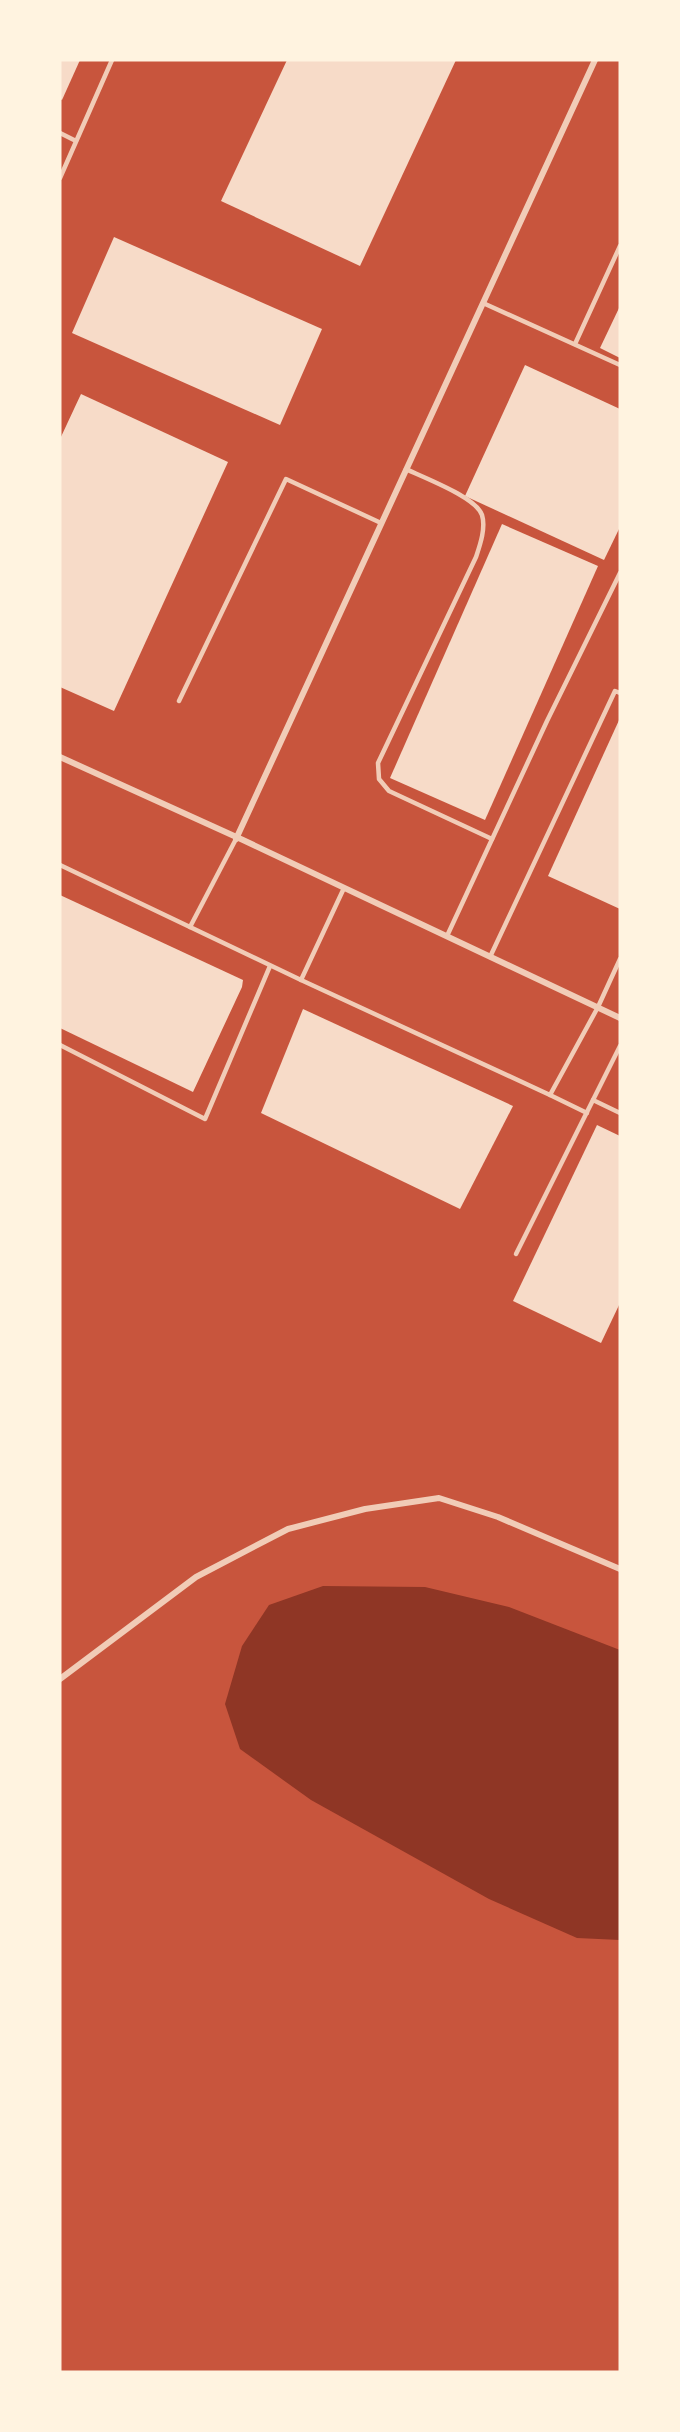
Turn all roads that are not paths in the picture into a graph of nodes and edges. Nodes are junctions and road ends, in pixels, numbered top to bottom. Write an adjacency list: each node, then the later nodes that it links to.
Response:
1 (112, 60): 4 (lane)
2 (595, 60): 7 (street)
3 (60, 133): 4 (lane)
4 (76, 141): 5 (lane)
5 (60, 178)
6 (620, 246): 8 (lane)
7 (483, 303): 8 (lane); 10 (street)
8 (575, 344): 9 (lane)
9 (620, 364)
10 (406, 469): 11 (street); 17 (lane)
11 (381, 523): 14 (lane); 16 (street)
12 (620, 573): 17 (lane)
13 (620, 693): 22 (lane)
14 (179, 701)
15 (60, 757): 16 (street)
16 (236, 838): 19 (street); 20 (lane)
17 (492, 840): 21 (lane)
18 (60, 865): 20 (lane)
19 (344, 888): 21 (street); 25 (lane)
20 (190, 927): 24 (lane)
21 (447, 936): 22 (street)
22 (490, 957): 26 (street)
23 (620, 959): 26 (lane)
24 (270, 966): 25 (lane); 28 (lane)
25 (301, 980): 30 (lane)
26 (598, 1007): 27 (street); 30 (lane)
27 (620, 1018)
28 (60, 1045)
29 (620, 1046): 31 (lane)
30 (550, 1095): 32 (lane)
31 (593, 1100): 32 (lane); 33 (lane)
32 (587, 1113): 34 (lane)
33 (620, 1113)
34 (516, 1254)
35 (620, 1569): 36 (street)
36 (60, 1679)

